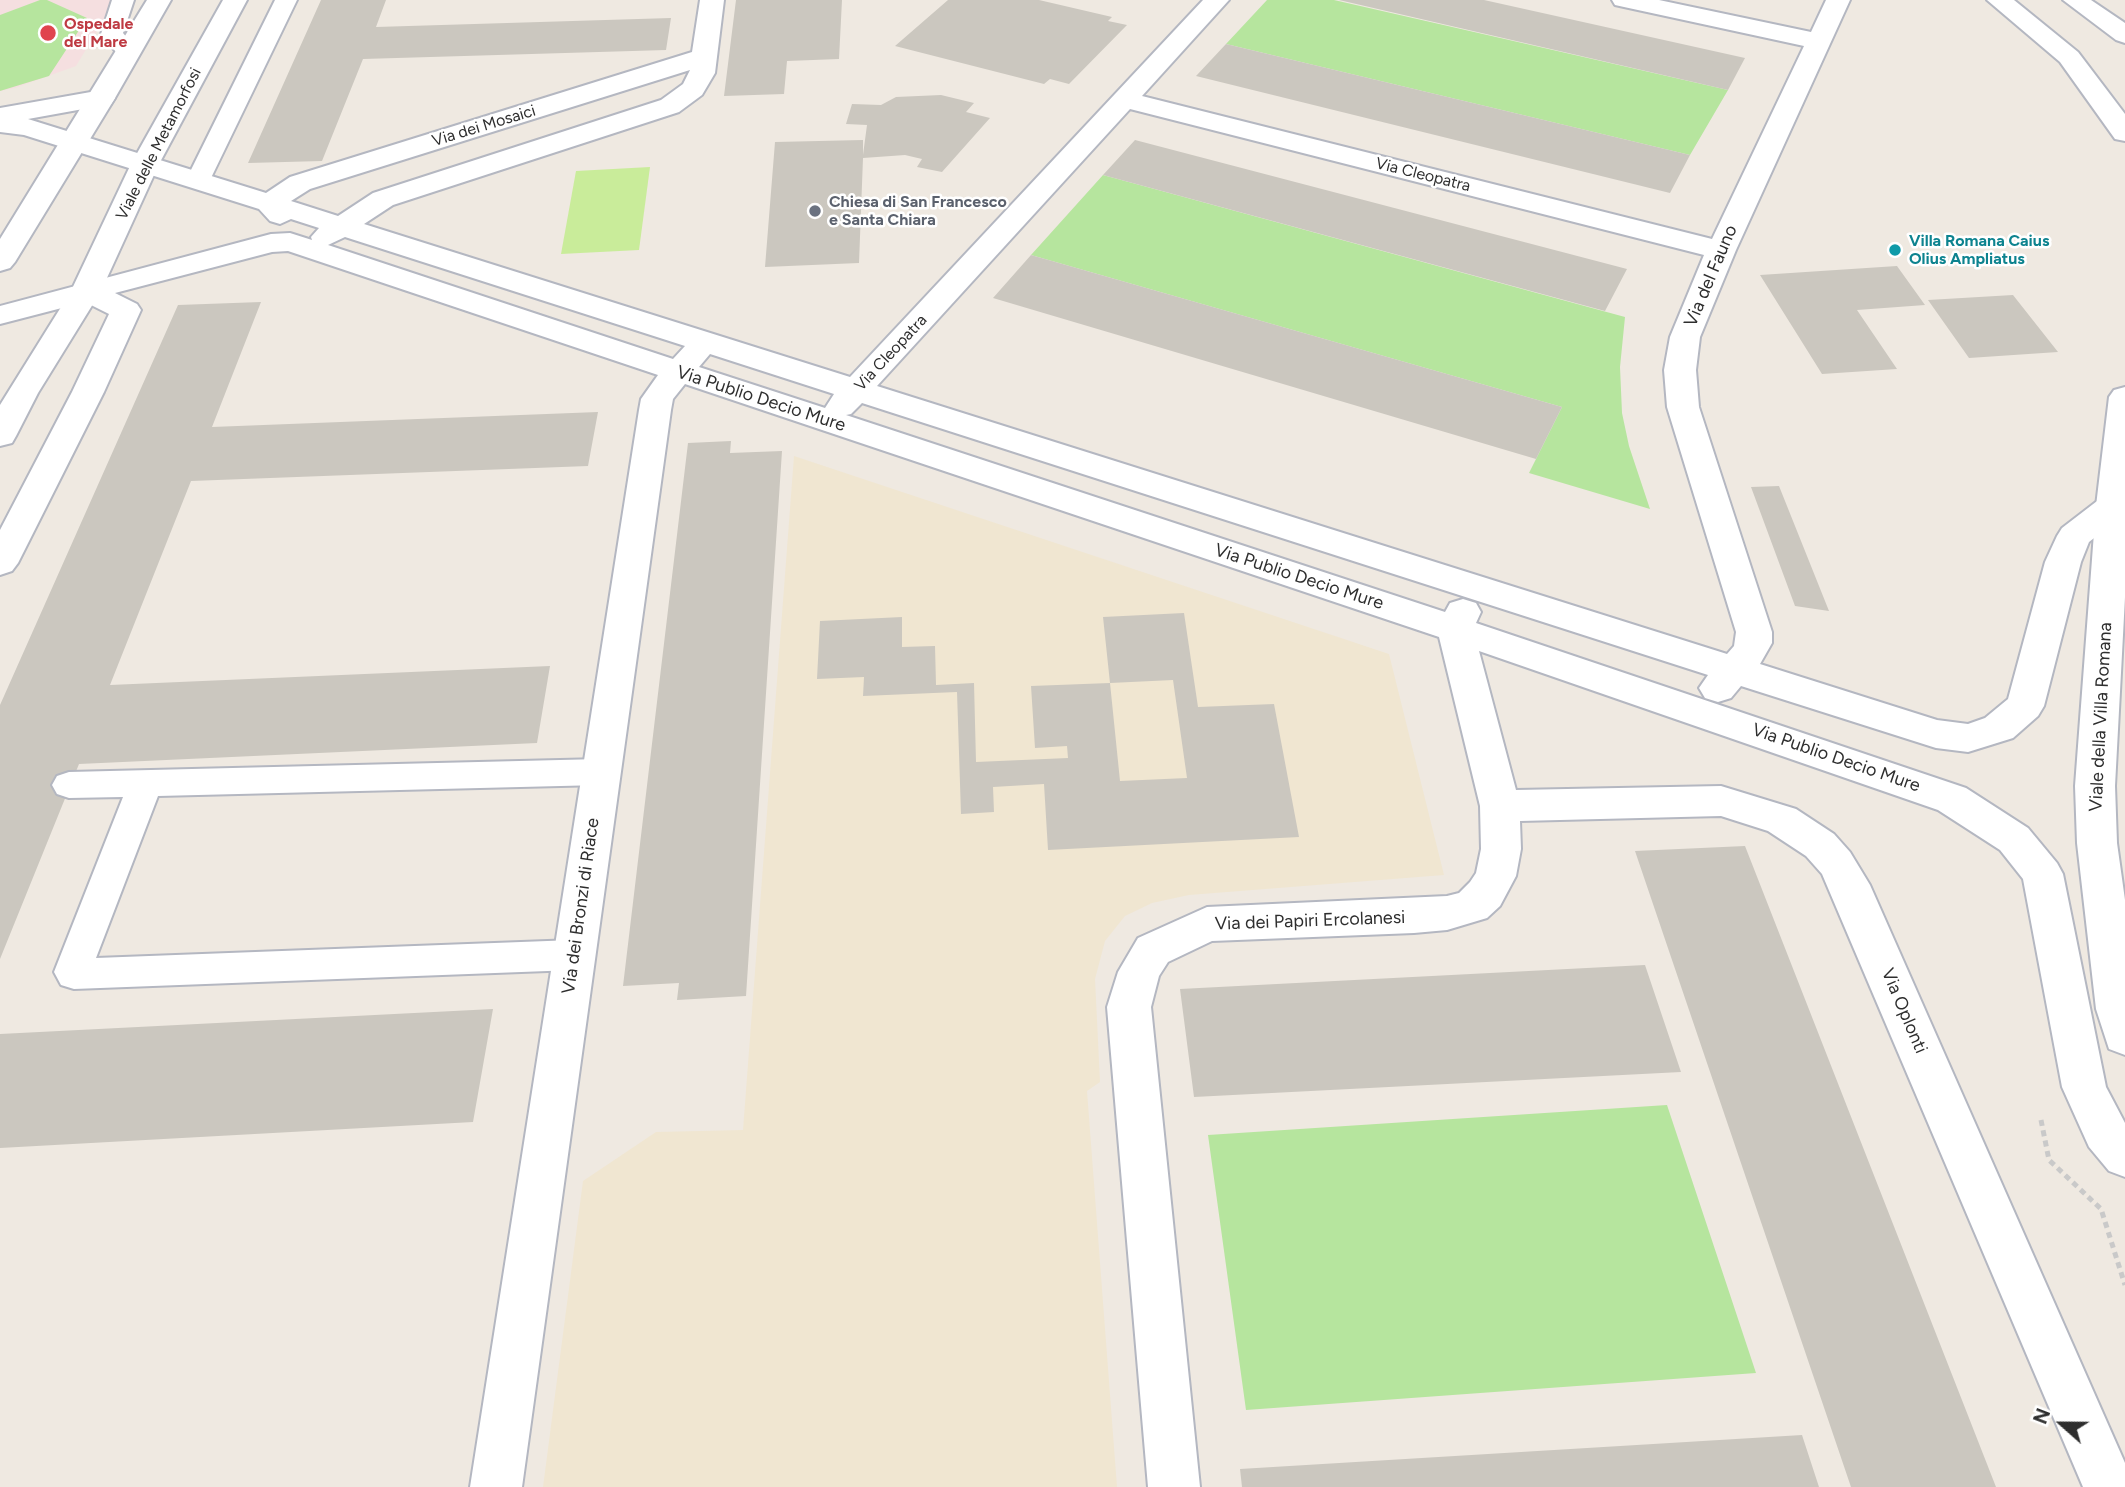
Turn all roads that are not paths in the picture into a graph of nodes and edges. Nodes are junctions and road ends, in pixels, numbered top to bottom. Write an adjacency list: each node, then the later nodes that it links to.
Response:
1 (123, 0): 13 (lane)
2 (159, 0): 13 (street)
3 (235, 0): 21 (street, Viale delle Metamorfosi)
4 (286, 0): 22 (lane)
5 (712, 0): 14 (street)
6 (1217, 0): 16 (street, Via Cleopatra)
7 (1624, 0): 12 (street)
8 (1838, 0): 12 (street, Via del Fauno)
9 (1999, 0): 19 (street)
10 (2076, 0): 11 (street)
11 (2125, 35)
12 (1818, 41): 27 (street, Via del Fauno)
13 (129, 53): 15 (street)
14 (704, 57): 23 (street, Via dei Mosaici); 24 (street)
15 (102, 98): 17 (street); 20 (street)
16 (1125, 100): 27 (street, Via Cleopatra); 32 (street, Via Cleopatra)
17 (0, 116)
18 (0, 124): 20 (street, Via Publio Decio Mure)
19 (2125, 133)
20 (73, 144): 21 (street, Via Publio Decio Mure); 28 (street)
21 (145, 164): 22 (street, Via Publio Decio Mure); 29 (street, Viale delle Metamorfosi)
22 (198, 180): 23 (street, Via Publio Decio Mure)
23 (269, 203): 24 (street, Via Publio Decio Mure); 26 (street, Via Publio Decio Mure)
24 (341, 226): 25 (street); 31 (street, Via Publio Decio Mure)
25 (309, 249): 26 (street, Via Publio Decio Mure); 31 (street, Via Publio Decio Mure)
26 (246, 250): 29 (street, Via Publio Decio Mure)
27 (1721, 250): 40 (street, Via del Fauno)
28 (2, 258)
29 (86, 291): 30 (street, Via Publio Decio Mure); 35 (street, Viale delle Metamorfosi); 37 (street)
30 (0, 315)
31 (691, 357): 32 (street, Via Publio Decio Mure); 34 (street, Via Publio Decio Mure); 42 (street, Via dei Bronzi di Riace)
32 (856, 391): 34 (street, Via Cleopatra); 38 (street, Via Publio Decio Mure)
33 (2125, 397): 36 (street, Viale della Villa Romana)
34 (827, 421): 39 (street, Via Publio Decio Mure)
35 (0, 436)
36 (2113, 506): 40 (street, Via Publio Decio Mure); 47 (street, Viale della Villa Romana)
37 (0, 563)
38 (1475, 587): 39 (street); 40 (street, Via Publio Decio Mure)
39 (1455, 629): 41 (street, Via Publio Decio Mure); 45 (street, Via dei Papiri Ercolanesi)
40 (1733, 670): 41 (street, Via del Fauno)
41 (1698, 710): 48 (street, Via Publio Decio Mure)
42 (601, 772): 43 (lane); 46 (street, Via dei Bronzi di Riace)
43 (145, 784): 44 (lane); 46 (lane)
44 (69, 785)
45 (1500, 806): 50 (street, Via dei Papiri Ercolanesi); 51 (street, Via Oplonti)
46 (574, 955): 49 (street, Via dei Bronzi di Riace)
47 (2125, 1036)
48 (2125, 1156)
49 (496, 1487)
50 (1174, 1487)
51 (2109, 1487)

